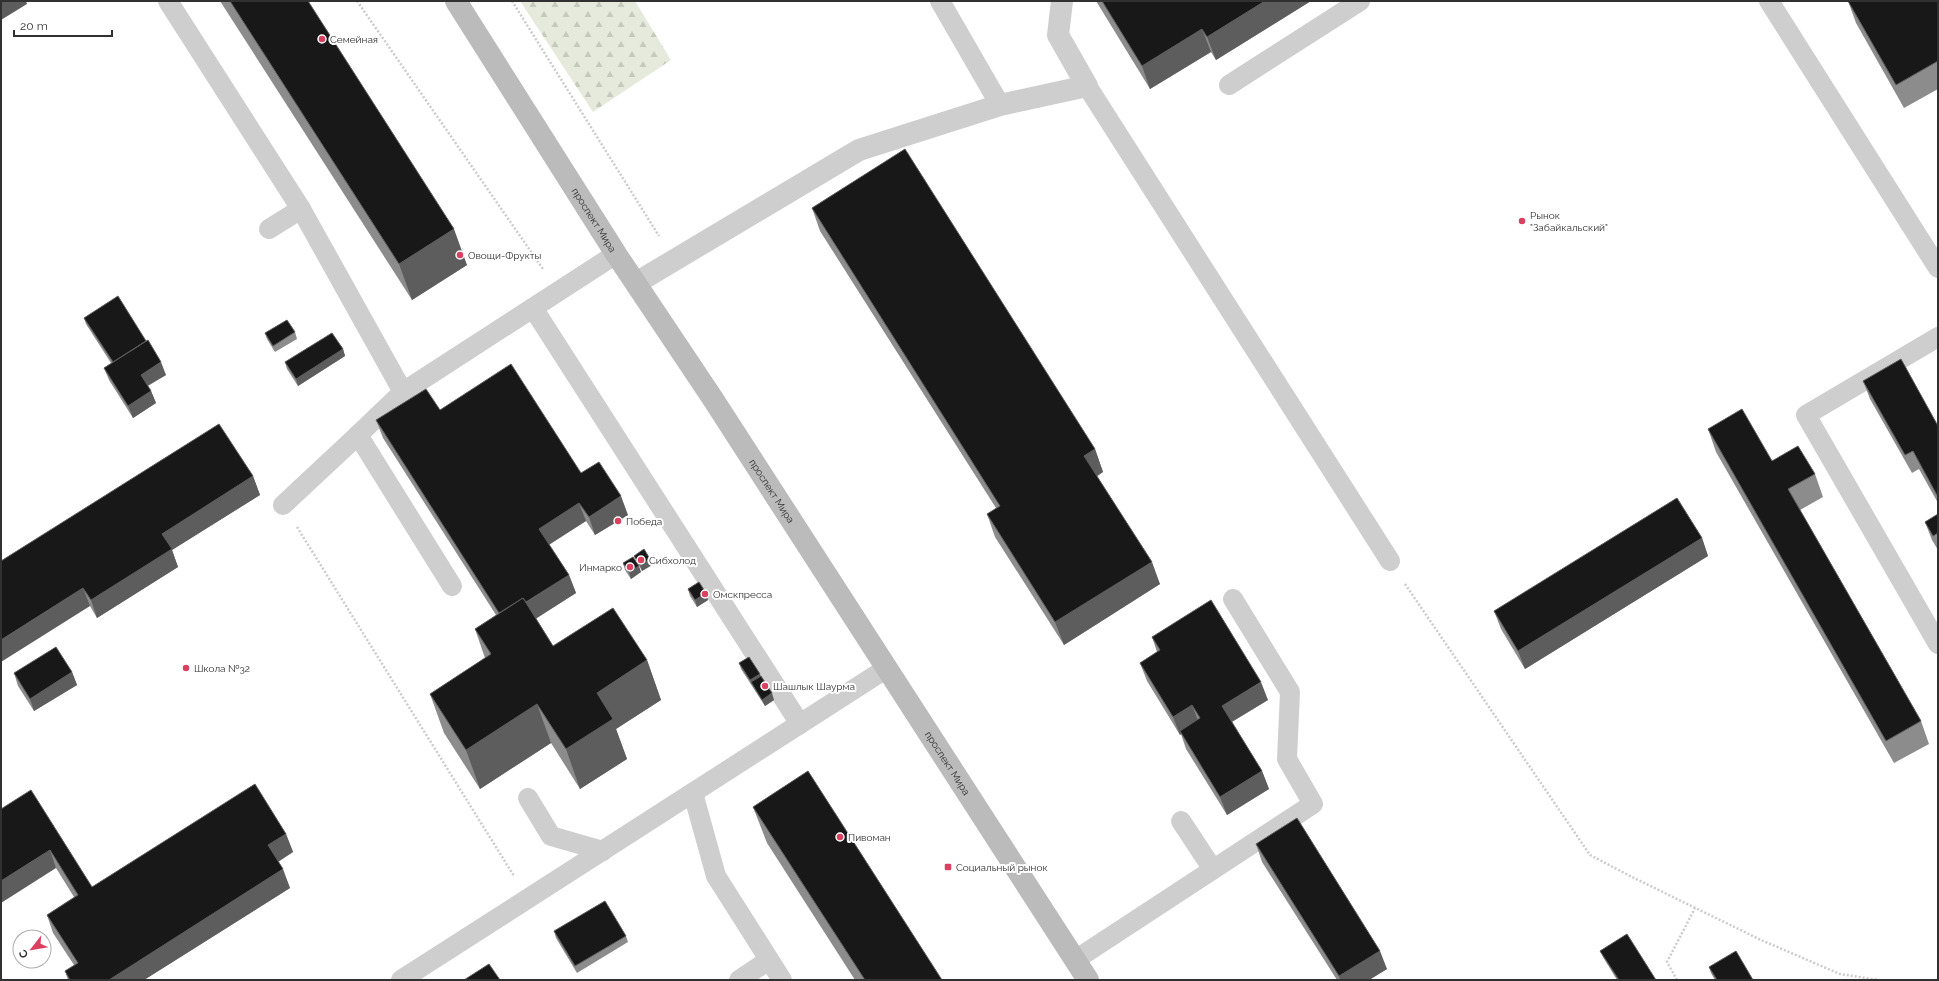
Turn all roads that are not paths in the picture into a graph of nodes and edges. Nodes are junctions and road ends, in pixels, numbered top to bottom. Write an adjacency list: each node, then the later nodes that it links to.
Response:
1 (168, 1): 10 (lane)
2 (456, 1): 12 (main road, проспект Мира)
3 (940, 1): 9 (lane)
4 (1062, 1): 8 (street)
5 (1360, 1): 7 (lane)
6 (1768, 1): 13 (lane)
7 (1229, 85)
8 (1086, 86): 9 (street); 20 (lane)
9 (1000, 105): 14 (street)
10 (301, 209): 11 (lane); 17 (lane)
11 (269, 229)
12 (616, 254): 14 (main road, проспект Мира); 15 (lane)
13 (1938, 268)
14 (636, 283): 24 (main road, проспект Мира)
15 (533, 308): 17 (lane); 25 (lane)
16 (1938, 337): 23 (lane)
17 (403, 392): 18 (lane)
18 (358, 435): 19 (lane); 21 (lane)
19 (283, 505)
20 (1390, 561)
21 (452, 586)
22 (1233, 599): 30 (lane)
23 (1938, 644)
24 (887, 668): 25 (lane); 32 (main road, проспект Мира)
25 (800, 724): 26 (lane)
26 (693, 793): 29 (lane); 31 (lane)
27 (528, 798): 29 (lane)
28 (1181, 821): 30 (lane)
29 (603, 851): 33 (lane)
30 (1212, 868): 32 (lane)
31 (769, 960): 34 (lane); 35 (lane)
32 (1075, 960): 36 (main road, проспект Мира)
33 (401, 980)
34 (739, 980)
35 (782, 980)
36 (1088, 980)

